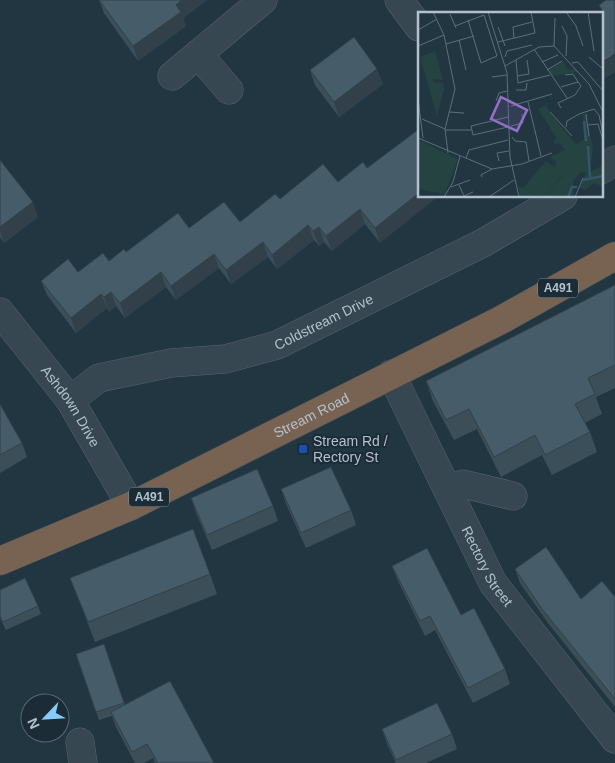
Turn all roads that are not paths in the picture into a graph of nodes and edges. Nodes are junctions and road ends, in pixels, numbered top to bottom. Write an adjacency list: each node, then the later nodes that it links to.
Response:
1 (263, 0): 4 (street)
2 (399, 0): 3 (street)
3 (418, 14)
4 (198, 54): 5 (street); 6 (street)
5 (172, 76)
6 (229, 90)
7 (615, 160): 8 (street)
8 (602, 169)
9 (557, 198): 13 (street, Coldstream Drive)
10 (615, 256): 12 (highway, Stream Road / A491)
11 (0, 312): 13 (street, Ashdown Drive)
12 (392, 374): 14 (street, Rectory Street); 16 (highway, Stream Road / A491)
13 (70, 400): 16 (street, Ashdown Drive)
14 (448, 490): 15 (street); 18 (street, Rectory Street)
15 (514, 496)
16 (131, 506): 17 (highway, Stream Road / A491)
17 (0, 562)
18 (615, 739)

